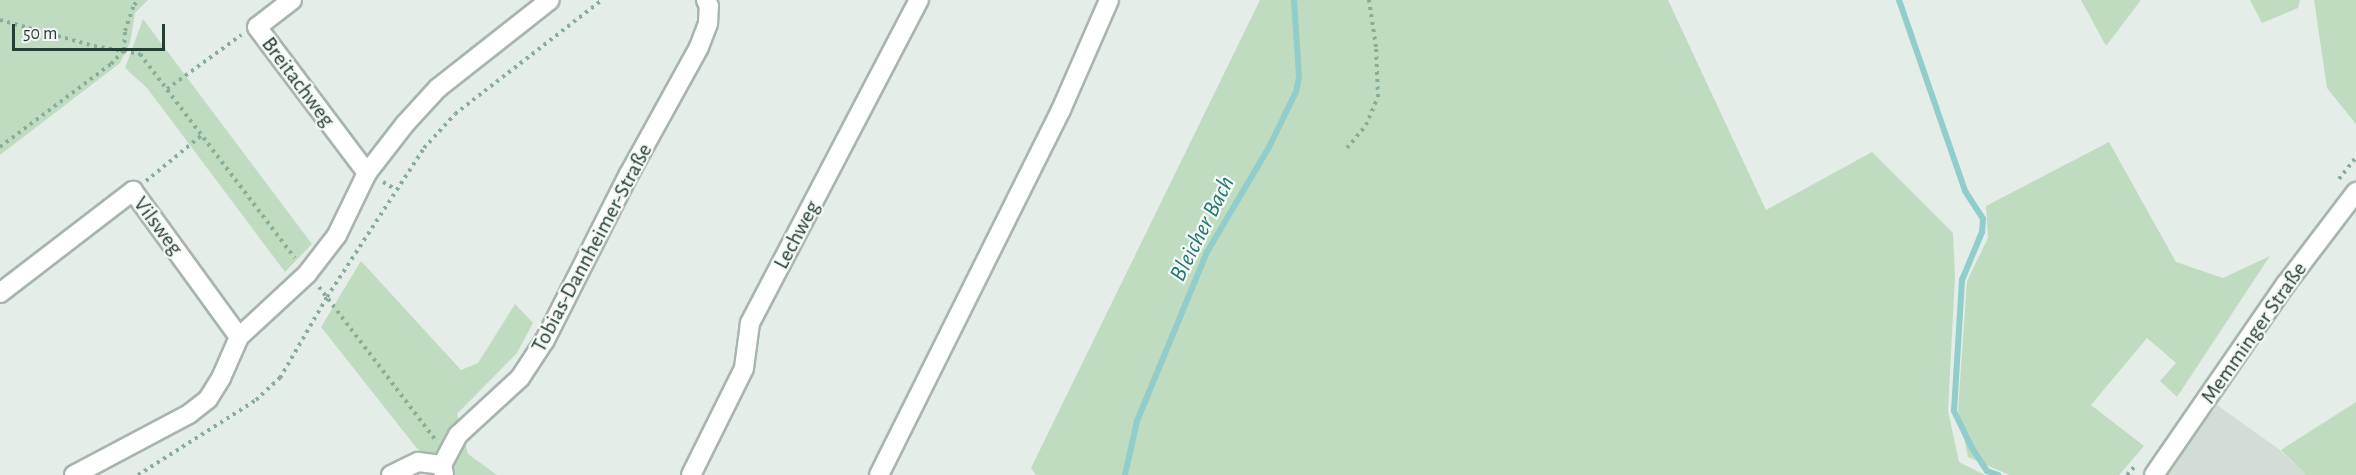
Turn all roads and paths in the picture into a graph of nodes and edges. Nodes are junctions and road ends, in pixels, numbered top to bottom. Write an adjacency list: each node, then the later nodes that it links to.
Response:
1 (139, 0): 11 (path)
2 (292, 0): 10 (street, Breitachweg)
3 (549, 0): 16 (street)
4 (602, 0): 21 (path)
5 (920, 0): 27 (street, Lechweg)
6 (1109, 0): 28 (street)
7 (1369, 0): 15 (path)
8 (710, 2): 23 (street, Tobias-Dannheimer-Straße)
9 (0, 20): 11 (path)
10 (257, 27): 12 (path); 16 (street, Breitachweg)
11 (124, 50): 12 (path); 14 (path)
12 (167, 89): 13 (path)
13 (202, 135): 17 (path); 19 (path)
14 (0, 147)
15 (1347, 148)
16 (367, 173): 19 (street)
17 (133, 191): 20 (street, Vilsweg); 22 (street, Vilsweg)
18 (2356, 192): 29 (street, Memminger Straße)
19 (307, 274): 21 (path); 22 (street)
20 (0, 293)
21 (327, 297): 23 (path); 25 (path)
22 (239, 337): 24 (street)
23 (444, 465): 26 (street)
24 (74, 475)
25 (138, 475)
26 (391, 475)
27 (691, 475)
28 (879, 475)
29 (2154, 475)

